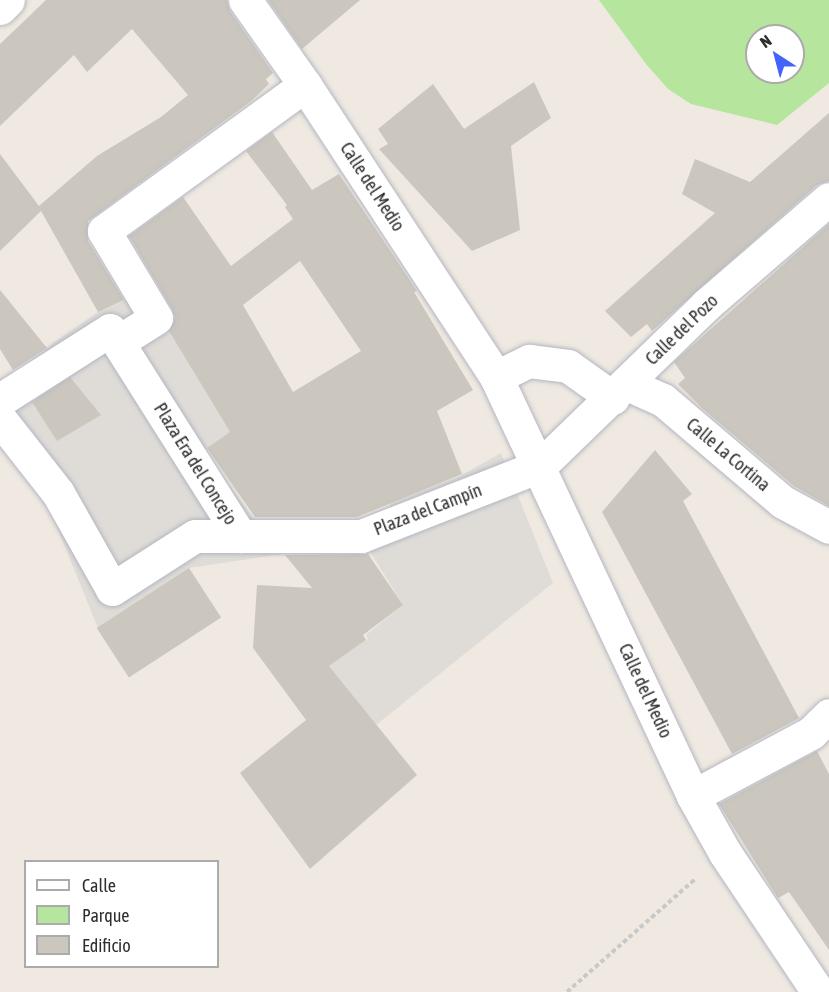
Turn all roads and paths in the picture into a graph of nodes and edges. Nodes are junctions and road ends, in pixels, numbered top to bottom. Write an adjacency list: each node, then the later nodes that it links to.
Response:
1 (8, 0): 3 (street)
2 (245, 0): 4 (street, Calle del Medio)
3 (0, 8)
4 (305, 85): 6 (street); 7 (street, Calle del Medio)
5 (829, 199): 8 (street, Calle del Pozo)
6 (118, 342): 9 (street); 13 (street, Plaza Era del Concejo)
7 (496, 377): 8 (street); 11 (street, Calle del Medio)
8 (620, 391): 11 (street, Calle del Pozo); 12 (street, Calle La Cortina)
9 (0, 400)
10 (0, 419): 13 (street, Plaza Era del Concejo)
11 (540, 466): 13 (street, Plaza del Campín); 15 (street, Calle del Medio)
12 (829, 527)
13 (240, 536)
14 (829, 715): 15 (street)
15 (693, 796): 16 (street, Calle del Medio)
16 (725, 853): 17 (path); 18 (street, Calle del Medio)
17 (567, 992)
18 (818, 992)

